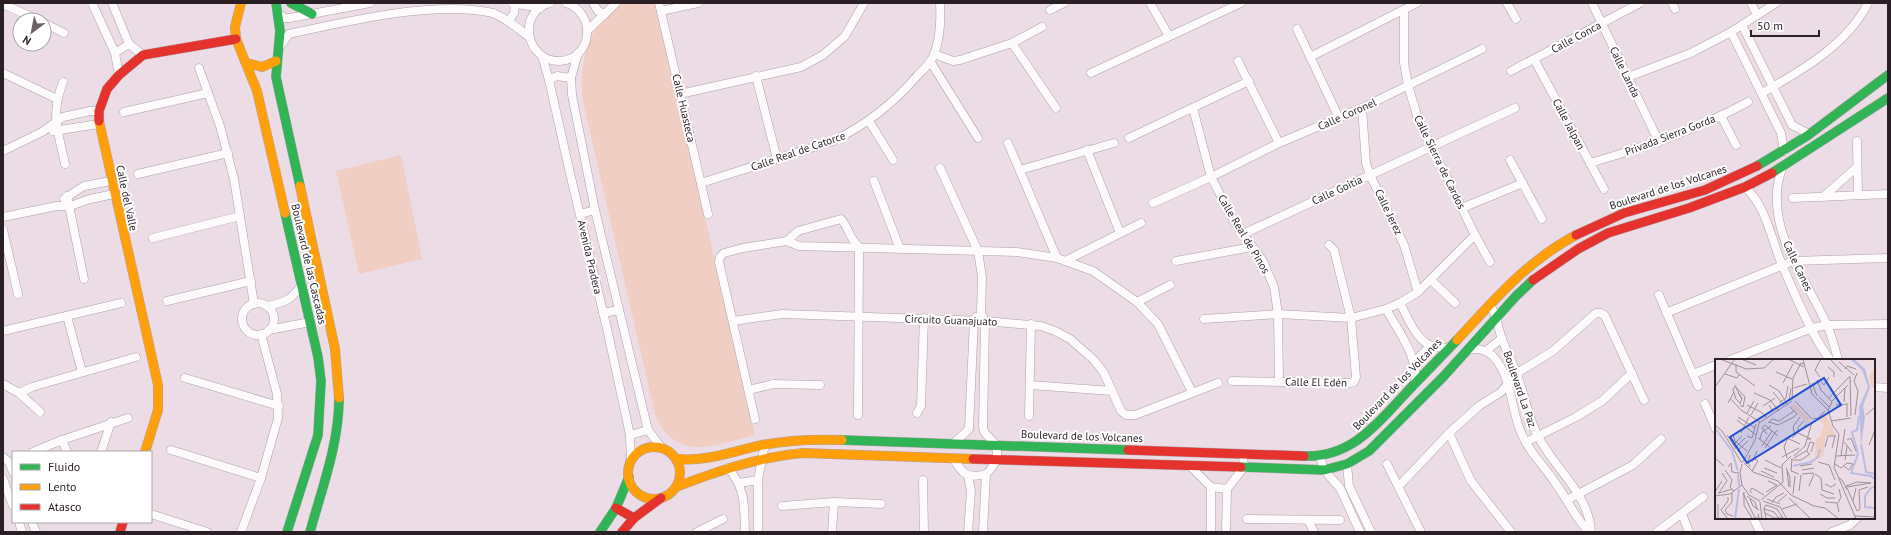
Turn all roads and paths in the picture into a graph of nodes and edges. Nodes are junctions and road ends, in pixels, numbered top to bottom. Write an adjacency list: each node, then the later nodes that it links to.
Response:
1 (92, 3): 51 (street)
2 (112, 3): 48 (street)
3 (242, 3): 46 (street, Boulevard de las Cascadas)
4 (291, 3): 31 (street)
5 (370, 3): 31 (street)
6 (514, 3): 27 (street); 35 (street)
7 (550, 3): 27 (street)
8 (593, 3): 32 (street)
9 (616, 3): 32 (street)
10 (698, 3): 26 (street)
11 (864, 3): 66 (street)
12 (940, 3): 56 (street)
13 (1064, 3): 28 (street)
14 (1150, 3): 44 (street)
15 (1239, 3): 44 (street)
16 (1417, 3): 29 (street)
17 (1506, 3): 34 (street)
18 (1592, 3): 36 (street, Calle Landa)
19 (1640, 3): 36 (street, Calle Conca)
20 (1751, 3): 33 (street)
21 (1776, 3): 33 (street)
22 (1868, 3): 74 (street)
23 (3, 4): 30 (street)
24 (571, 4): 41 (street)
25 (275, 7): 31 (street); 49 (street, Boulevard de las Cascadas)
26 (660, 7): 77 (street, Calle Huasteca)
27 (540, 8): 45 (street)
28 (1050, 10)
29 (1404, 10): 55 (street); 73 (street, Calle Sierra de Cardos)
30 (20, 12)
31 (312, 14)
32 (605, 14): 41 (street)
33 (1757, 15): 37 (street)
34 (1516, 19)
35 (509, 21): 45 (street, Avenida Pradera); 49 (street, Avenida Pradera)
36 (1602, 23): 57 (street, Calle Conca); 68 (street, Calle Landa)
37 (1742, 25): 43 (street); 74 (street)
38 (52, 27): 42 (street)
39 (1042, 27): 47 (street)
40 (1297, 30): 55 (street)
41 (588, 31): 52 (street, Avenida Pradera)
42 (64, 32)
43 (1731, 32): 68 (street); 76 (street)
44 (1169, 36): 64 (street)
45 (529, 37): 54 (street, Avenida Pradera)
46 (236, 39): 53 (street); 60 (street, Boulevard de las Cascadas)
47 (1012, 43): 56 (street); 82 (street)
48 (129, 44): 51 (street); 53 (street)
49 (278, 48): 58 (street, Boulevard de las Cascadas)
50 (1482, 49): 73 (street, Calle Coronel)
51 (115, 53): 65 (street)
52 (578, 53): 54 (street); 69 (street, Avenida Pradera)
53 (143, 55): 65 (street, Calle del Valle)
54 (542, 56): 70 (street, Avenida Pradera)
55 (1310, 57): 91 (street)
56 (932, 58): 92 (street, Calle Real de Catorce); 101 (street)
57 (1534, 59): 62 (street, Calle Conca); 117 (street, Calle Jalpan)
58 (276, 61): 60 (street); 316 (street, Boulevard de las Cascadas)
59 (1238, 61): 71 (street)
60 (247, 63): 171 (street, Boulevard de las Cascadas)
61 (199, 68): 75 (street)
62 (1511, 71)
63 (3, 73): 80 (street)
64 (1091, 73)
65 (119, 75): 87 (street, Calle del Valle)
66 (756, 76): 77 (street); 114 (street)
67 (1888, 76): 78 (street, Boulevard de los Volcanes)
68 (1628, 77): 105 (street, Calle Landa)
69 (571, 78): 70 (street); 144 (street, Avenida Pradera)
70 (550, 80): 145 (street, Avenida Pradera)
71 (1249, 81): 83 (street); 107 (street)
72 (64, 82): 80 (street)
73 (1408, 85): 84 (street, Calle Coronel); 109 (street, Calle Sierra de Cardos)
74 (1772, 87): 76 (street); 96 (street)
75 (208, 93): 88 (street); 113 (street)
76 (1762, 93): 99 (street)
77 (680, 94): 128 (street, Calle Huasteca)
78 (1865, 94): 86 (street); 89 (street, Boulevard de los Volcanes)
79 (1888, 98): 86 (street)
80 (57, 99): 93 (street)
81 (1748, 102): 90 (street, Privada Sierra Gorda)
82 (1056, 108)
83 (1193, 108): 102 (street); 125 (street, Calle Real de Pinos)
84 (1362, 108): 91 (street, Calle Coronel); 124 (street, Calle Jerez)
85 (1515, 108): 109 (street, Calle Goitia)
86 (1875, 108): 95 (street)
87 (99, 111): 93 (street); 94 (street, Calle del Valle)
88 (124, 112)
89 (1843, 112): 95 (street); 100 (street, Boulevard de los Volcanes)
90 (1722, 116): 105 (street, Privada Sierra Gorda); 108 (street)
91 (1339, 118): 107 (street, Calle Coronel)
92 (869, 121): 114 (street, Calle Real de Catorce); 115 (street)
93 (56, 122): 97 (street); 98 (street)
94 (99, 124): 97 (street); 126 (street, Calle del Valle)
95 (1851, 124): 121 (street)
96 (1792, 125): 99 (street); 100 (street)
97 (58, 131): 98 (street); 118 (street)
98 (42, 132): 111 (street)
99 (1781, 133): 112 (street)
100 (1809, 134): 112 (street, Boulevard de los Volcanes)
101 (978, 138)
102 (1129, 138)
103 (1856, 141): 119 (street)
104 (1114, 142): 110 (street)
105 (1659, 142): 117 (street, Privada Sierra Gorda)
106 (1008, 143): 122 (street)
107 (1279, 144): 125 (street, Calle Coronel)
108 (1736, 145)
109 (1432, 147): 124 (street, Calle Goitia); 143 (street, Calle Sierra de Cardos)
110 (1087, 150): 122 (street); 152 (street)
111 (3, 151)
112 (1784, 151): 130 (street, Boulevard de los Volcanes)
113 (228, 153): 123 (street); 147 (street)
114 (777, 159): 128 (street, Calle Real de Catorce)
115 (893, 160)
116 (1510, 160): 129 (street)
117 (1590, 163): 132 (street, Calle Jalpan)
118 (65, 164)
119 (1857, 167): 135 (street); 138 (street)
120 (940, 168): 161 (street)
121 (1782, 168): 131 (street); 165 (street, Calle Canes)
122 (1020, 170): 163 (street)
123 (138, 174)
124 (1370, 175): 153 (street, Calle Goitia); 173 (street, Calle Jerez)
125 (1211, 177): 140 (street, Calle Coronel); 153 (street, Calle Real de Pinos)
126 (111, 181): 133 (street, Calle del Valle); 136 (street)
127 (874, 181): 160 (street)
128 (701, 183): 146 (street, Calle Huasteca)
129 (1522, 183): 143 (street); 149 (street)
130 (1717, 186): 137 (street); 182 (street, Boulevard de los Volcanes)
131 (1745, 187): 137 (street); 167 (street, Calle Canes)
132 (1604, 189)
133 (114, 194): 142 (street); 266 (street, Calle del Valle)
134 (1888, 194): 135 (street)
135 (1858, 195): 138 (street)
136 (67, 196): 141 (street); 142 (street)
137 (1721, 197): 192 (street)
138 (1822, 197): 139 (street)
139 (1793, 198)
140 (1153, 203)
141 (57, 206): 142 (street); 148 (street)
142 (70, 206): 168 (street)
143 (1462, 208): 154 (street, Calle Sierra de Cardos)
144 (596, 210): 145 (street); 185 (street, Avenida Pradera)
145 (580, 214): 186 (street, Avenida Pradera)
146 (708, 214)
147 (240, 216): 155 (street); 170 (street)
148 (3, 217)
149 (1542, 219)
150 (1141, 223): 152 (street)
151 (3, 230): 174 (street)
152 (1120, 233): 163 (street)
153 (1243, 234): 159 (street, Calle Real de Pinos)
154 (1475, 235): 166 (street, Calle Sierra de Cardos); 169 (street)
155 (153, 238)
156 (787, 241): 158 (street); 158 (street); 197 (street)
157 (1329, 244): 194 (street)
158 (859, 247): 160 (street); 191 (street)
159 (1252, 247): 164 (street); 189 (street, Calle Real de Pinos)
160 (900, 249): 161 (street)
161 (978, 252): 163 (street); 187 (street)
162 (1888, 258): 165 (street)
163 (1061, 259): 177 (street)
164 (1176, 261)
165 (1793, 261): 167 (street); 202 (street, Calle Canes)
166 (1490, 262)
167 (1783, 267): 188 (street); 203 (street, Calle Canes)
168 (84, 279)
169 (1431, 280): 173 (street); 180 (street)
170 (251, 281): 176 (street); 181 (street)
171 (302, 284): 183 (street); 199 (street, Boulevard de las Cascadas)
172 (1170, 285): 177 (street)
173 (1418, 292): 179 (street)
174 (18, 294)
175 (1659, 295): 188 (street)
176 (167, 302)
177 (1138, 302): 236 (street)
178 (120, 303): 190 (street)
179 (1400, 303): 184 (street); 208 (street)
180 (1455, 303)
181 (254, 304): 183 (street); 206 (street)
182 (1490, 304): 192 (street, Boulevard La Paz); 209 (street, Boulevard de los Volcanes)
183 (267, 306): 204 (street)
184 (1386, 309): 194 (street); 216 (street)
185 (619, 310): 186 (street); 249 (street, Avenida Pradera)
186 (603, 313): 253 (street, Avenida Pradera)
187 (981, 313): 196 (street); 198 (street)
188 (1666, 313): 221 (street)
189 (1278, 314): 194 (street); 195 (street); 224 (street, Calle El Edén)
190 (67, 316): 205 (street); 218 (street)
191 (858, 316): 193 (street, Circuito Guanajuato); 197 (street, Circuito Guanajuato); 243 (street)
192 (1497, 317): 207 (street, Boulevard La Paz); 210 (street)
193 (924, 318): 196 (street, Circuito Guanajuato); 242 (street)
194 (1351, 318): 224 (street, Calle El Edén)
195 (1204, 319)
196 (974, 320): 198 (street, Circuito Guanajuato); 250 (street)
197 (733, 321): 234 (street)
198 (985, 321): 200 (street, Circuito Guanajuato); 251 (street)
199 (310, 322): 204 (street); 315 (street, Boulevard de las Cascadas)
200 (1031, 324): 229 (street); 235 (street, Circuito Guanajuato)
201 (1888, 324): 202 (street)
202 (1827, 325): 203 (street); 215 (street, Calle Canes)
203 (1812, 328): 213 (street); 214 (street, Calle Canes)
204 (269, 330): 206 (street)
205 (3, 331)
206 (261, 334): 240 (street)
207 (1502, 338): 211 (street); 219 (street, Boulevard La Paz)
208 (1430, 346): 209 (street); 216 (street)
209 (1451, 346): 230 (street, Boulevard de los Volcanes)
210 (1468, 350): 211 (street, Boulevard La Paz); 275 (street)
211 (1486, 351): 227 (street, Boulevard La Paz)
212 (136, 357): 218 (street)
213 (1733, 359)
214 (1829, 359)
215 (1838, 359)
216 (1414, 362): 230 (street)
217 (1715, 365): 221 (street)
218 (82, 372): 237 (street)
219 (1517, 373): 220 (street); 227 (street); 254 (street, Boulevard La Paz)
220 (1632, 373): 238 (street); 254 (street)
221 (1693, 374): 231 (street)
222 (185, 378): 240 (street)
223 (1232, 381): 224 (street)
224 (1279, 381)
225 (1218, 383): 236 (street)
226 (3, 384): 237 (street)
227 (1508, 384): 252 (street); 257 (street, Boulevard La Paz)
228 (820, 385): 234 (street)
229 (1030, 385): 235 (street); 244 (street)
230 (1415, 385): 268 (street, Boulevard de los Volcanes)
231 (1698, 386)
232 (1875, 387): 233 (street)
233 (1888, 388)
234 (749, 390): 246 (street)
235 (1112, 391): 236 (street, Circuito Guanajuato)
236 (1192, 392)
237 (19, 393): 241 (street)
238 (1644, 400)
239 (1705, 404): 248 (street)
240 (279, 406): 285 (street)
241 (40, 412)
242 (917, 412)
243 (858, 415)
244 (1029, 416)
245 (128, 418): 247 (street)
246 (756, 419)
247 (111, 422): 256 (street); 265 (street)
248 (1715, 427)
249 (648, 430): 253 (street); 261 (street, Avenida Pradera)
250 (967, 432): 251 (street); 259 (street)
251 (984, 433): 260 (street)
252 (1449, 433): 290 (street); 312 (street)
253 (630, 435): 272 (street, Avenida Pradera)
254 (1538, 437): 257 (street); 294 (street, Boulevard La Paz)
255 (1661, 439): 294 (street)
256 (62, 440): 263 (street); 264 (street)
257 (1526, 442): 297 (street, Boulevard La Paz)
258 (765, 444): 259 (street, Boulevard de los Volcanes); 269 (street); 273 (street, Boulevard de los Volcanes)
259 (953, 444): 260 (street, Boulevard de los Volcanes)
260 (995, 446): 267 (street, Boulevard de los Volcanes); 274 (street)
261 (661, 448): 271 (street); 272 (street)
262 (171, 450): 285 (street)
263 (35, 451)
264 (67, 451)
265 (101, 451)
266 (145, 451)
267 (1243, 454): 268 (street, Boulevard de los Volcanes); 278 (street)
268 (1320, 457): 280 (street)
269 (763, 458): 270 (street); 279 (street); 287 (street)
270 (953, 458): 274 (street); 282 (street)
271 (677, 459): 273 (street, Boulevard de los Volcanes); 291 (street)
272 (631, 460): 283 (street)
273 (698, 460): 286 (street)
274 (996, 460): 277 (street); 281 (street)
275 (1347, 464): 280 (street); 330 (street)
276 (1386, 464): 290 (street)
277 (1190, 466): 278 (street); 292 (street)
278 (1244, 467): 280 (street); 293 (street)
279 (728, 468): 286 (street); 289 (street)
280 (1324, 470): 329 (street)
281 (986, 474): 282 (street); 325 (street)
282 (968, 476): 324 (street)
283 (629, 477): 296 (street); 302 (street)
284 (3, 478): 299 (street)
285 (261, 478): 314 (street)
286 (700, 478): 291 (street)
287 (758, 480): 289 (street); 321 (street)
288 (923, 480): 323 (street)
289 (739, 484): 320 (street)
290 (1399, 486): 331 (street)
291 (676, 487): 296 (street)
292 (1211, 487): 293 (street); 326 (street)
293 (1227, 489): 327 (street)
294 (1578, 494): 297 (street); 332 (street, Boulevard La Paz)
295 (1703, 497): 304 (street)
296 (661, 498): 305 (street)
297 (1567, 500): 332 (street, Boulevard La Paz)
298 (834, 502): 300 (street); 301 (street); 322 (street)
299 (12, 503)
300 (881, 504)
301 (782, 506)
302 (616, 508): 305 (street); 317 (street)
303 (152, 514): 313 (street)
304 (1682, 514): 333 (street); 334 (street)
305 (634, 518): 318 (street)
306 (723, 519): 319 (street)
307 (1247, 519): 310 (street)
308 (1754, 519): 335 (street)
309 (1856, 519): 336 (street)
310 (1308, 520): 311 (street); 328 (street)
311 (1340, 520)
312 (1507, 531)
313 (207, 532)
314 (241, 532)
315 (287, 532)
316 (310, 532)
317 (600, 532)
318 (622, 532)
319 (697, 532)
320 (745, 532)
321 (758, 532)
322 (832, 532)
323 (924, 532)
324 (968, 532)
325 (984, 532)
326 (1211, 532)
327 (1226, 532)
328 (1314, 532)
329 (1360, 532)
330 (1371, 532)
331 (1421, 532)
332 (1590, 532)
333 (1657, 532)
334 (1689, 532)
335 (1760, 532)
336 (1835, 532)

